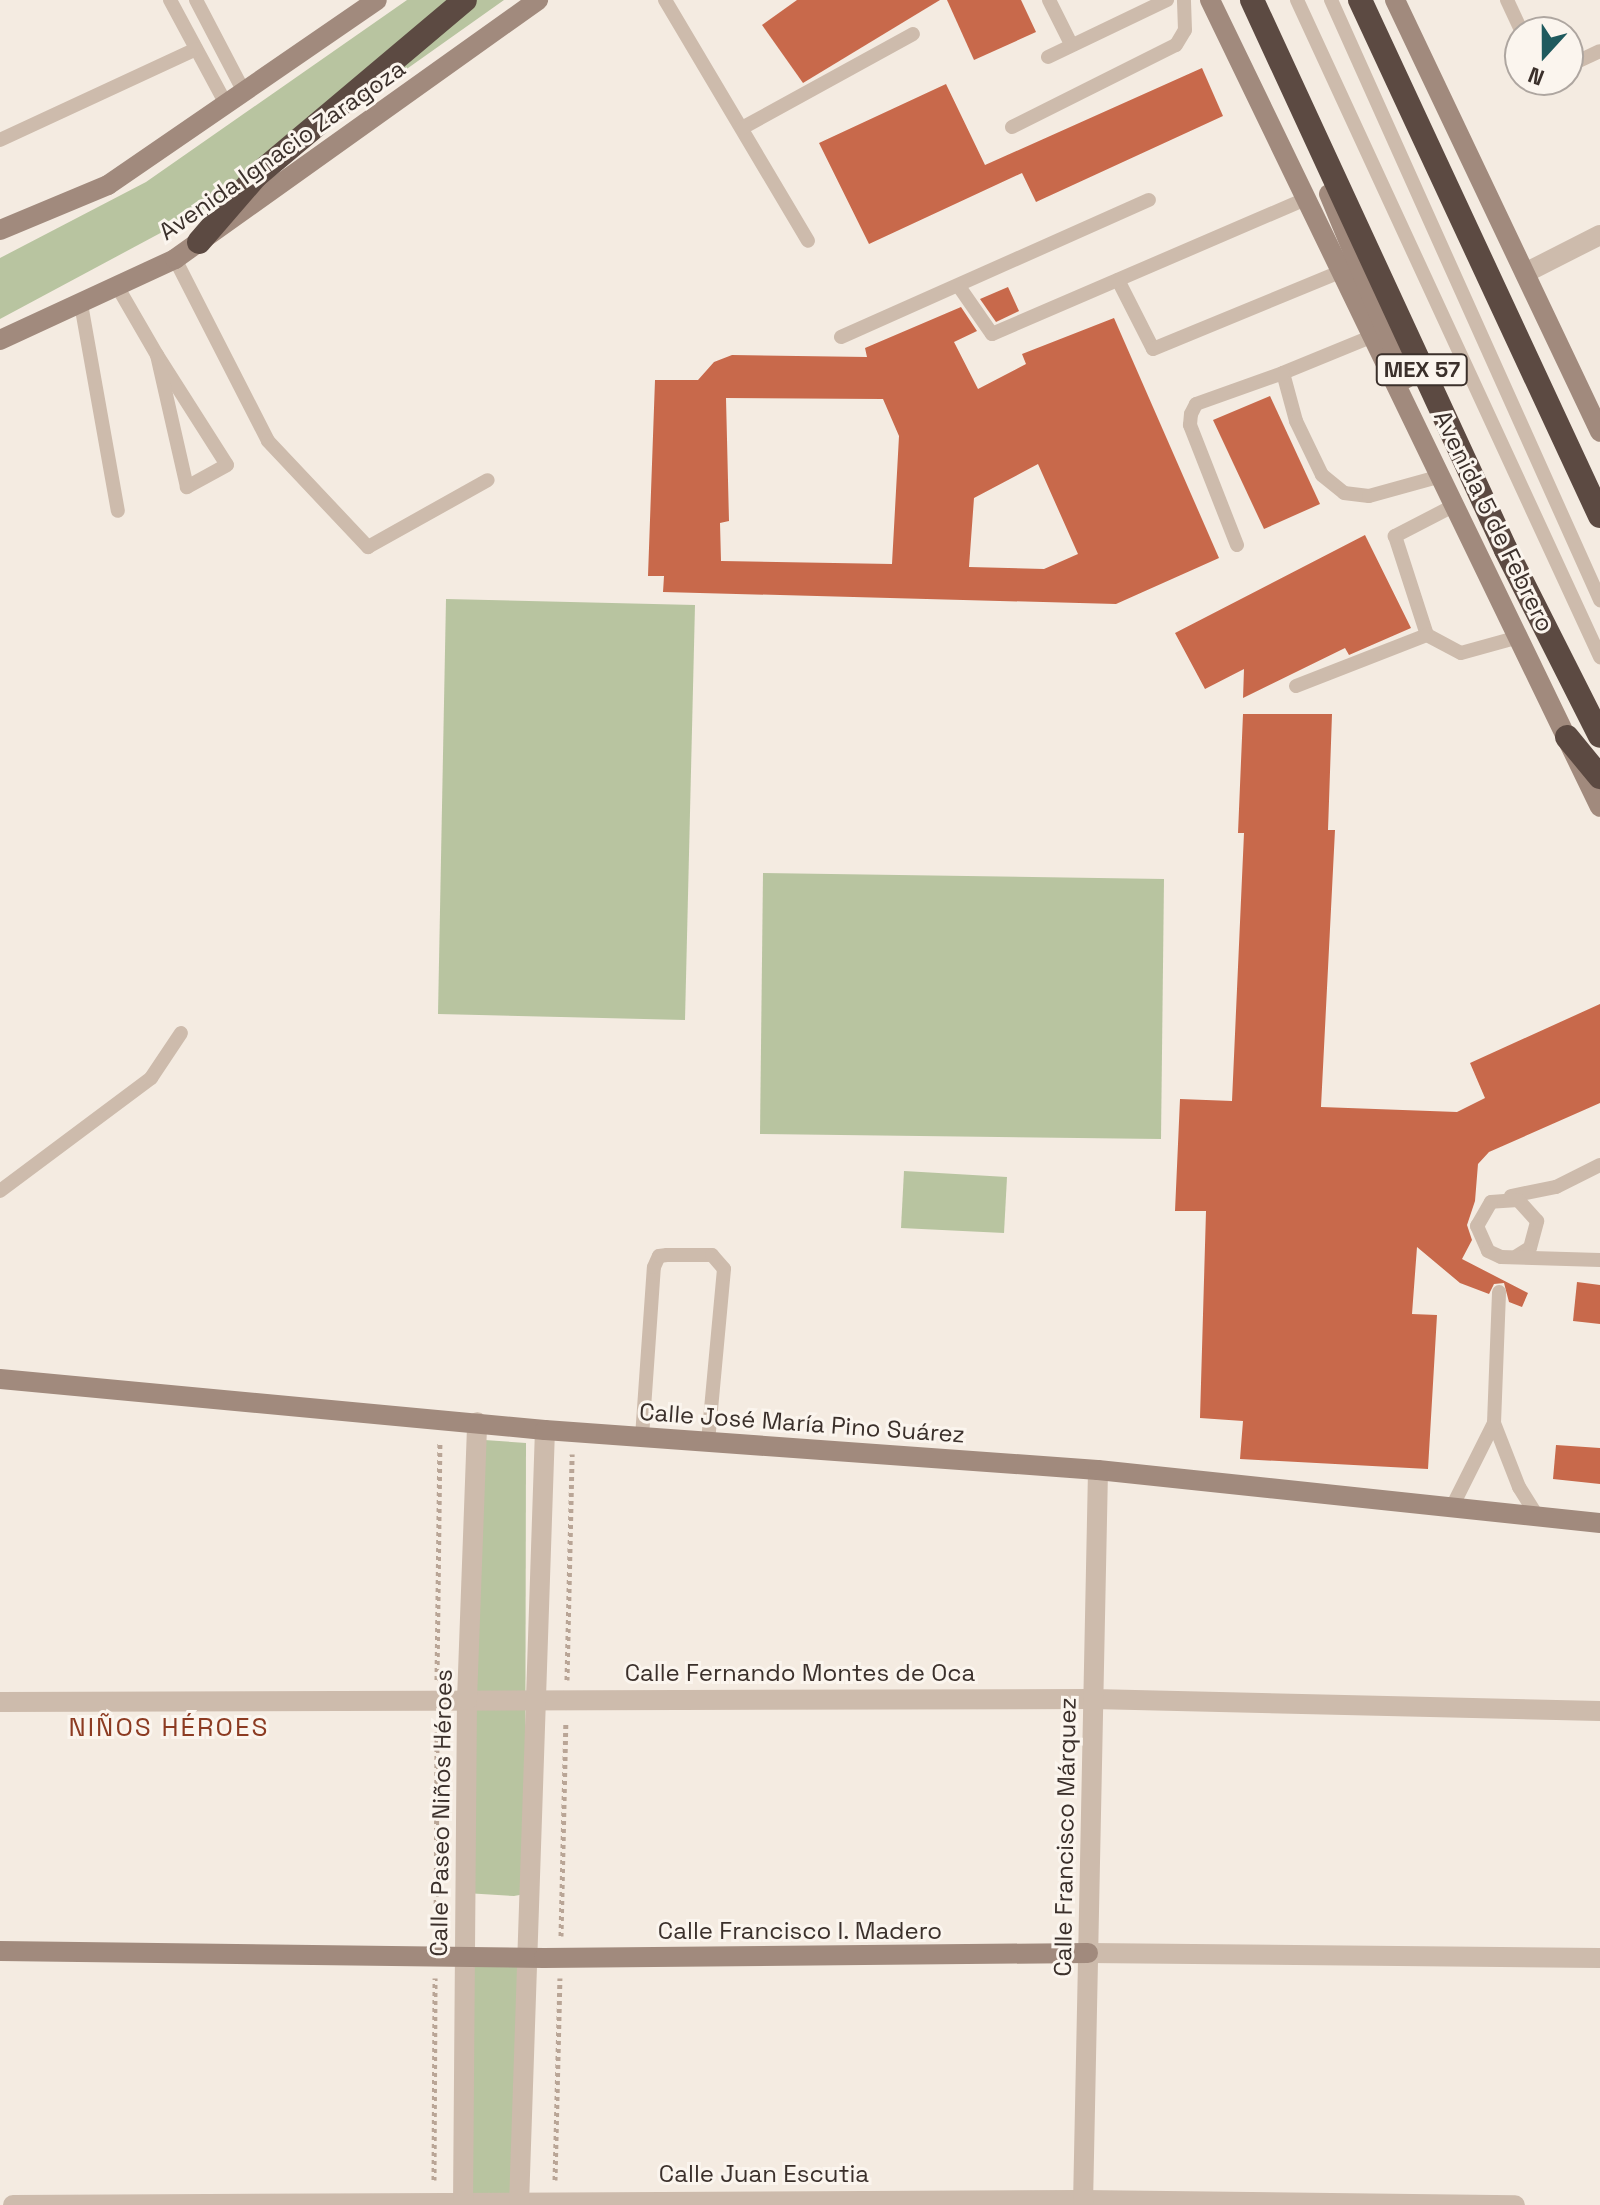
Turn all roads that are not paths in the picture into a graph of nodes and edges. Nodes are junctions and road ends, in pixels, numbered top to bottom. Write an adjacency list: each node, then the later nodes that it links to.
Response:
1 (170, 0): 20 (lane)
2 (377, 0): 22 (main road)
3 (465, 0): 32 (highway)
4 (538, 0): 32 (main road, Avenida Ignacio Zaragoza)
5 (665, 0): 25 (lane)
6 (1049, 0): 19 (lane)
7 (1167, 0): 17 (lane)
8 (1184, 0): 24 (lane)
9 (1210, 0): 27 (main road, Avenida 5 de Febrero)
10 (1246, 0): 46 (main road)
11 (1252, 0): 57 (highway, Avenida 5 de Febrero / MEX 57)
12 (1297, 0): 55 (lane)
13 (1331, 0): 52 (lane)
14 (1360, 0): 50 (highway)
15 (1395, 0): 35 (main road)
16 (199, 1): 22 (lane)
17 (1132, 7): 19 (lane)
18 (913, 34): 25 (lane)
19 (1071, 44): 21 (lane)
20 (196, 49): 23 (lane); 26 (lane)
21 (1048, 57)
22 (244, 92): 23 (main road)
23 (226, 104): 29 (main road)
24 (1012, 127)
25 (742, 128): 31 (lane)
26 (0, 140)
27 (1306, 199): 34 (main road, Avenida 5 de Febrero); 36 (lane)
28 (1149, 200): 38 (lane)
29 (0, 230)
30 (1600, 235): 35 (street)
31 (808, 241)
32 (199, 242): 33 (main road, Avenida Ignacio Zaragoza)
33 (175, 259): 37 (main road, Avenida Ignacio Zaragoza); 47 (lane)
34 (1342, 271): 36 (lane); 40 (main road, Avenida 5 de Febrero)
35 (1525, 273): 45 (main road)
36 (1118, 280): 38 (lane)
37 (117, 286): 39 (main road, Avenida Ignacio Zaragoza); 43 (lane)
38 (960, 288): 41 (lane)
39 (81, 304): 42 (main road, Avenida Ignacio Zaragoza); 49 (lane)
40 (1373, 336): 44 (lane); 46 (main road, Avenida 5 de Febrero)
41 (841, 337)
42 (0, 340)
43 (157, 355): 43 (lane)
44 (1283, 373): 46 (lane); 51 (lane)
45 (1600, 432)
46 (1437, 467): 48 (main road, Avenida 5 de Febrero)
47 (488, 480)
48 (1455, 505): 53 (lane); 54 (main road, Avenida 5 de Febrero)
49 (118, 511)
50 (1600, 516)
51 (1237, 545)
52 (1600, 600)
53 (1427, 635): 54 (lane); 56 (lane)
54 (1519, 637): 58 (main road, Avenida 5 de Febrero)
55 (1600, 657)
56 (1296, 686)
57 (1600, 736)
58 (1567, 737): 59 (highway); 60 (main road, Avenida 5 de Febrero)
59 (1600, 777)
60 (1600, 807)
61 (181, 1033): 63 (lane)
62 (1600, 1165): 64 (lane)
63 (0, 1191)
64 (1504, 1198): 65 (lane); 65 (lane)
65 (1517, 1256): 66 (lane)
66 (1600, 1260)
67 (1499, 1292): 70 (lane)
68 (0, 1379): 69 (main road, Calle José María Pino Suárez)
69 (477, 1422): 71 (main road, Calle José María Pino Suárez); 79 (street, Calle Paseo Niños Héroes)
70 (1494, 1423): 75 (lane); 76 (lane)
71 (545, 1430): 72 (main road, Calle José María Pino Suárez); 80 (street)
72 (642, 1437): 73 (main road, Calle José María Pino Suárez); 73 (lane)
73 (708, 1442): 74 (main road, Calle José María Pino Suárez)
74 (1098, 1470): 75 (main road, Calle José María Pino Suárez); 78 (street, Calle Francisco Márquez)
75 (1452, 1507): 76 (main road, Calle José María Pino Suárez)
76 (1537, 1516): 77 (main road, Calle José María Pino Suárez)
77 (1600, 1523)
78 (1093, 1699): 80 (street, Calle Fernando Montes de Oca); 82 (street, Calle Fernando Montes de Oca); 84 (street, Calle Francisco Márquez)
79 (467, 1700): 80 (street, Calle Fernando Montes de Oca); 81 (street, Calle Fernando Montes de Oca); 85 (street, Calle Paseo Niños Héroes)
80 (535, 1700): 86 (street)
81 (0, 1702)
82 (1600, 1711)
83 (0, 1951): 85 (main road, Calle Francisco I. Madero)
84 (1088, 1953): 86 (main road, Calle Francisco I. Madero); 87 (street, Calle Francisco I. Madero); 88 (street, Calle Francisco Márquez)
85 (465, 1958): 86 (main road, Calle Francisco I. Madero); 89 (street, Calle Paseo Niños Héroes)
86 (524, 1958): 90 (street)
87 (1600, 1958)
88 (1083, 2202): 90 (street, Calle Juan Escutia); 92 (street, Calle Juan Escutia)
89 (463, 2203): 90 (street, Calle Juan Escutia); 91 (street, Calle Juan Escutia)
90 (519, 2203)
91 (13, 2205)
92 (1515, 2205)

